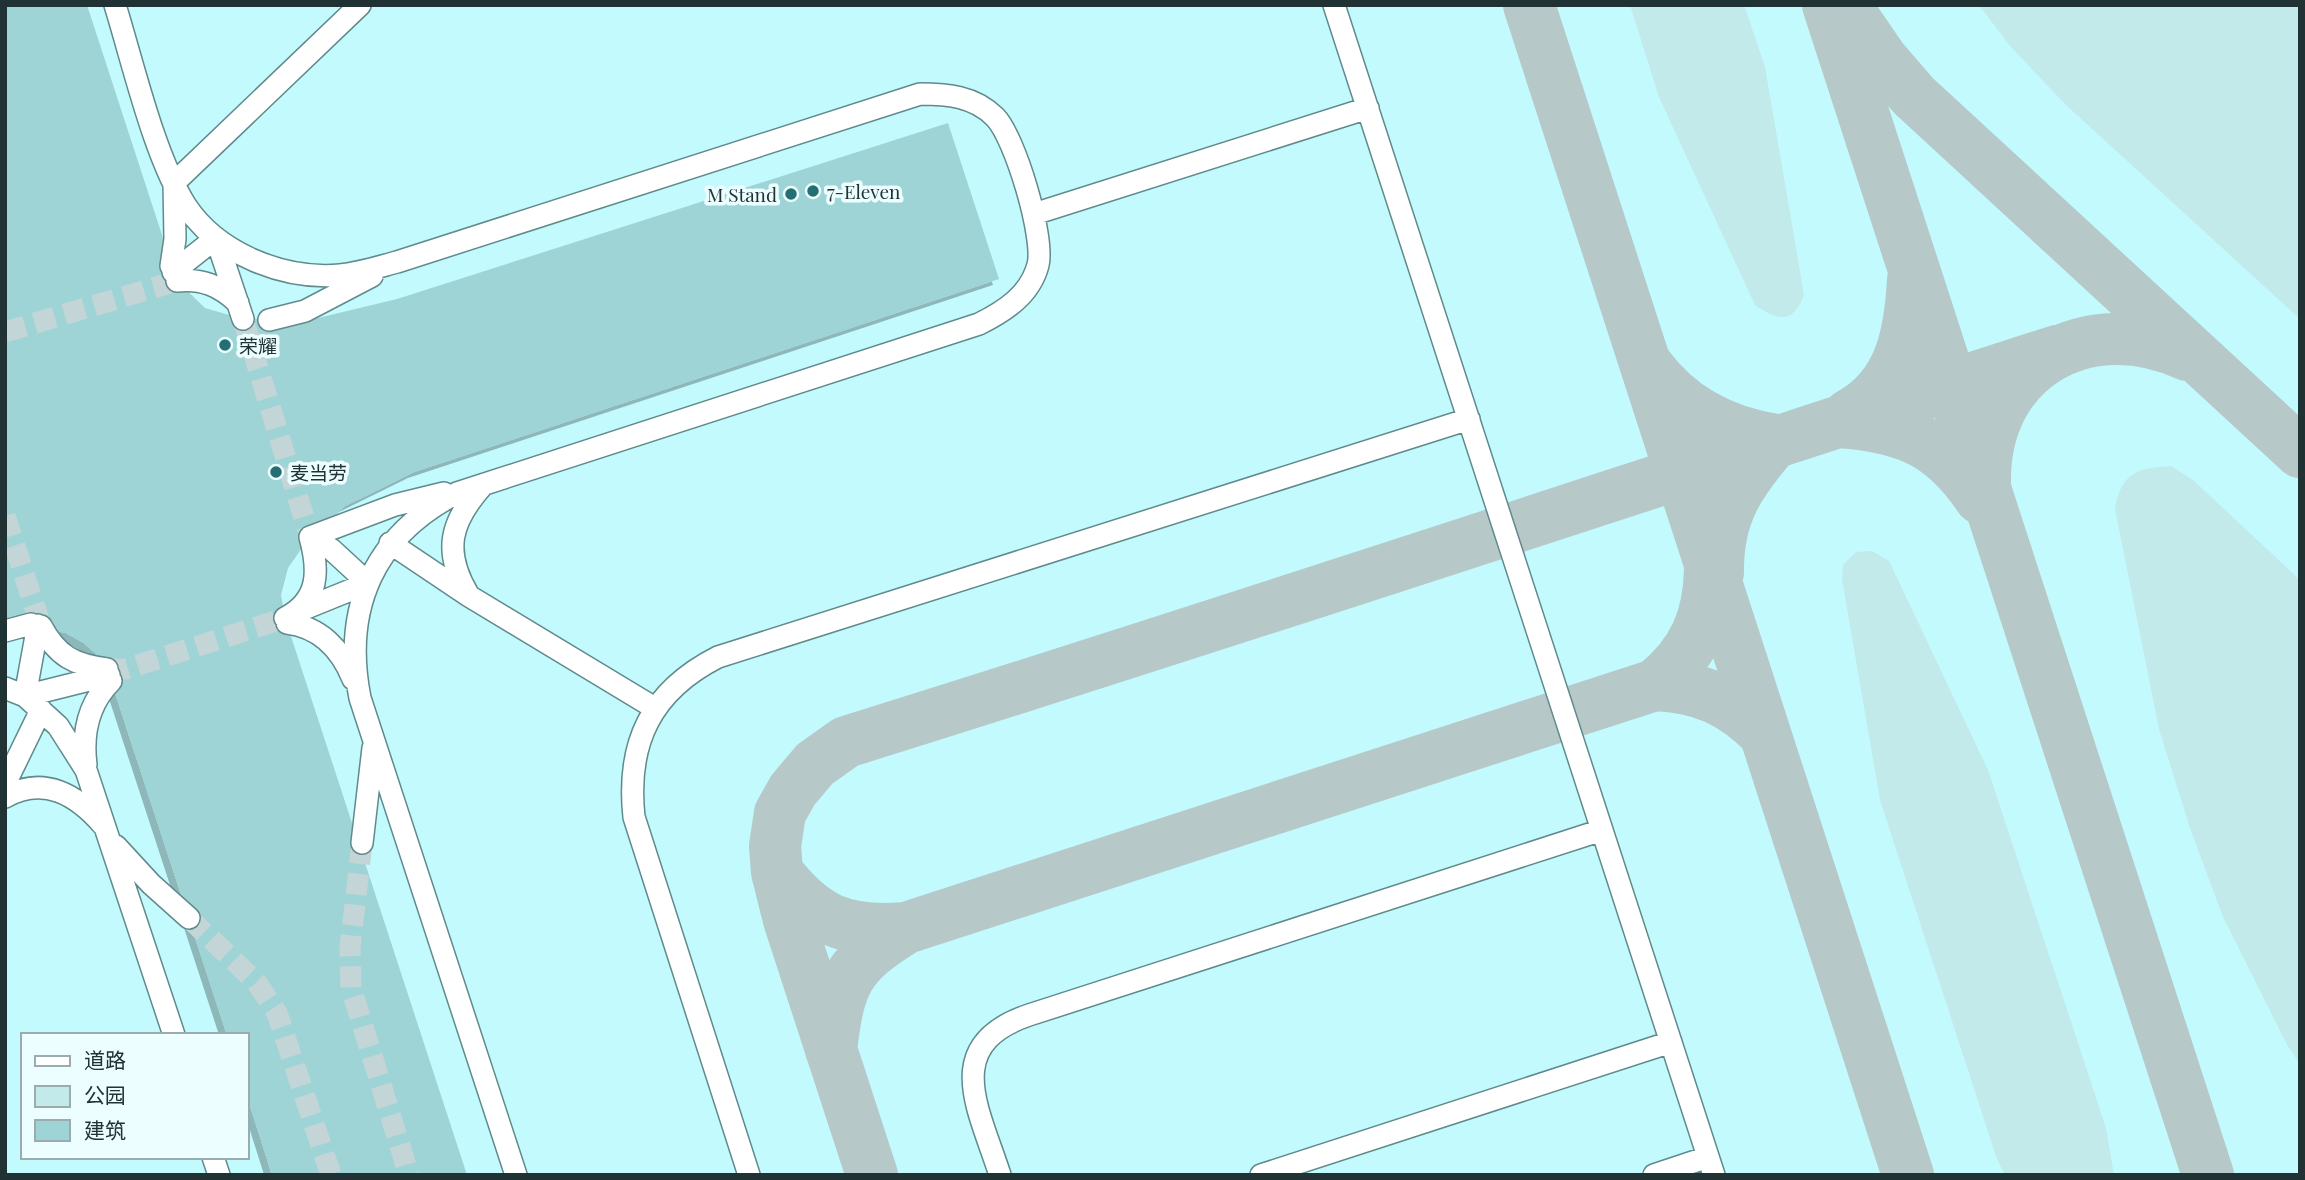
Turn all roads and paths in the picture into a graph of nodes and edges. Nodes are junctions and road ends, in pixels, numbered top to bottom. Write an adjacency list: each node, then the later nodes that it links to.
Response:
1 (115, 5): 5 (lane)
2 (360, 5): 5 (lane)
3 (1334, 5): 4 (lane)
4 (1368, 108): 6 (lane); 11 (lane)
5 (174, 183): 7 (lane); 9 (lane)
6 (1034, 214): 8 (lane); 12 (lane)
7 (216, 238): 8 (lane); 9 (lane); 9 (lane)
8 (397, 262): 10 (lane)
9 (174, 273)
10 (269, 320)
11 (1469, 419): 23 (lane); 28 (lane)
12 (484, 484): 13 (lane); 14 (lane); 16 (lane)
13 (310, 537): 15 (lane); 17 (lane)
14 (390, 543): 15 (lane); 16 (lane)
15 (368, 583): 17 (lane); 22 (lane)
16 (469, 596): 23 (lane)
17 (290, 617): 22 (lane)
18 (37, 625): 19 (lane); 20 (lane); 21 (lane)
19 (5, 631)
20 (109, 675): 21 (lane); 25 (lane)
21 (24, 698): 25 (lane); 26 (lane)
22 (360, 698): 24 (lane)
23 (653, 707): 36 (lane)
24 (374, 739): 30 (lane); 35 (lane)
25 (86, 770): 29 (lane)
26 (5, 784)
27 (5, 797): 29 (lane)
28 (1602, 830): 33 (lane); 37 (lane)
29 (110, 836): 31 (lane); 32 (lane)
30 (362, 843)
31 (189, 918)
32 (173, 1033)
33 (1671, 1042): 34 (lane); 38 (lane)
34 (1711, 1166): 39 (lane)
35 (516, 1175)
36 (749, 1175)
37 (1000, 1175)
38 (1261, 1175)
39 (1654, 1175)

